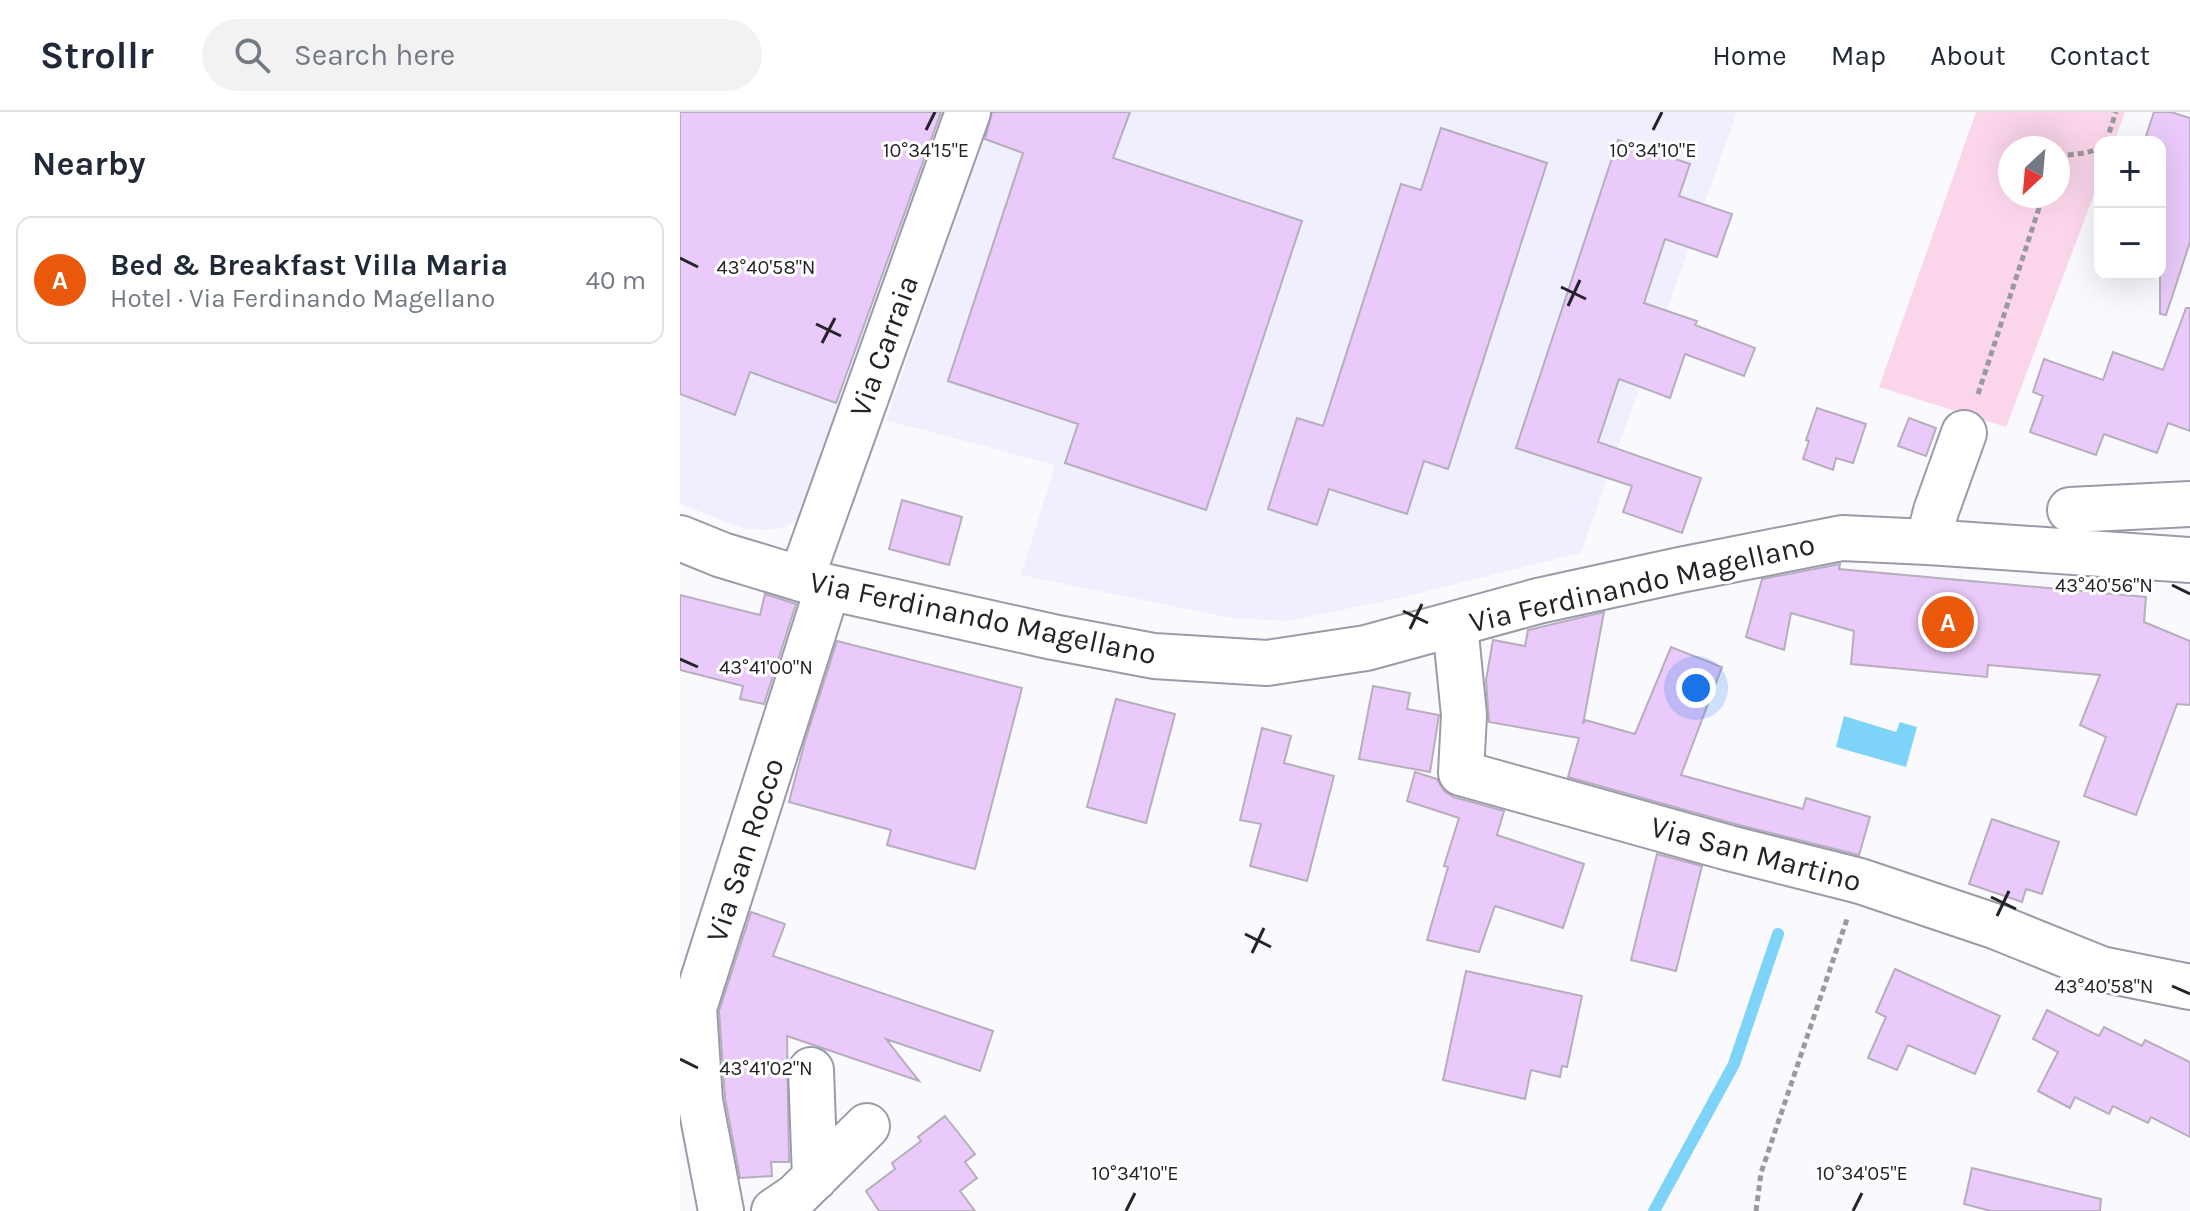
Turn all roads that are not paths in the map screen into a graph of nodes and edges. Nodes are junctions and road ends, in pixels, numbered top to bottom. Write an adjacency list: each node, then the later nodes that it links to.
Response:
1 (968, 112): 8 (street, Via Carraia)
2 (1964, 433): 6 (street)
3 (2190, 504): 4 (street)
4 (2070, 510)
5 (680, 538): 8 (street, Via Ferdinando Magellano)
6 (1928, 542): 7 (street, Via Ferdinando Magellano); 9 (street, Via Ferdinando Magellano)
7 (2190, 560)
8 (815, 583): 9 (street, Via Ferdinando Magellano); 14 (street, Via San Rocco)
9 (1455, 625): 10 (street, Via San Martino)
10 (2190, 987)
11 (811, 1070): 13 (street)
12 (867, 1126): 13 (street)
13 (815, 1178): 15 (street)
14 (721, 1211)
15 (774, 1211)

